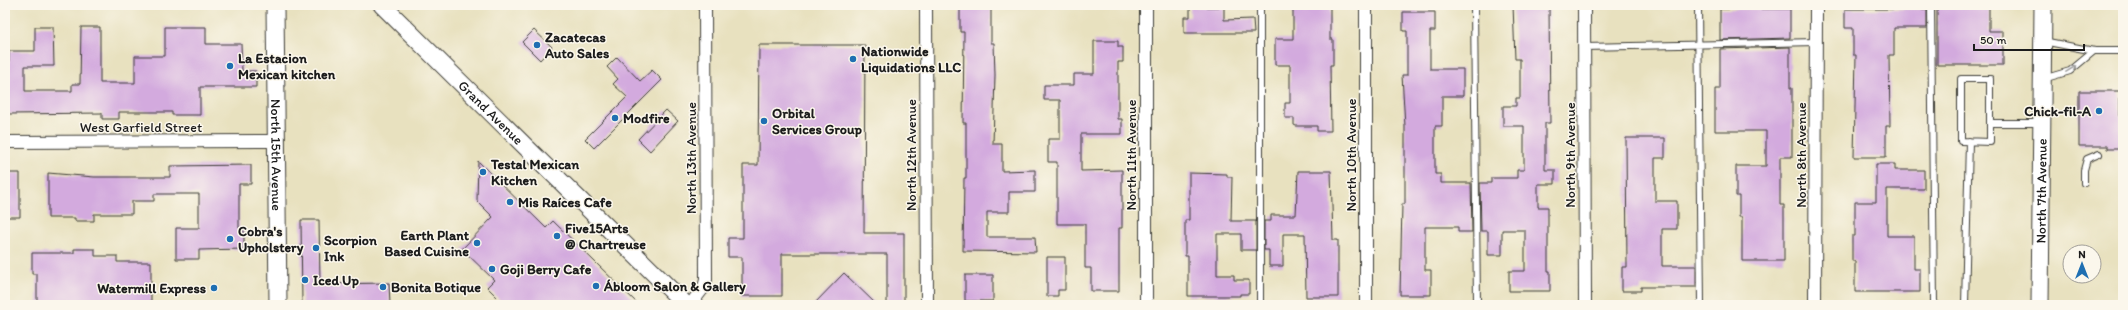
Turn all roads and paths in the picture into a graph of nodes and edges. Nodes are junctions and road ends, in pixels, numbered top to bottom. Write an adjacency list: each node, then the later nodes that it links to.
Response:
1 (276, 5): 23 (main road, North 15th Avenue)
2 (382, 5): 29 (main road, Grand Avenue)
3 (705, 5): 30 (street, North 13th Avenue)
4 (926, 5): 31 (street, North 12th Avenue)
5 (1146, 5): 32 (street, North 11th Avenue)
6 (1260, 5): 33 (lane)
7 (1366, 5): 34 (street, North 10th Avenue)
8 (1474, 5): 35 (lane)
9 (1584, 5): 17 (street, North 9th Avenue)
10 (1698, 5): 16 (lane)
11 (1816, 5): 15 (street, North 8th Avenue)
12 (1931, 5): 39 (lane)
13 (2044, 5): 14 (main road, North 7th Avenue)
14 (2044, 41): 18 (lane); 20 (main road, North 7th Avenue)
15 (1816, 42): 16 (lane); 38 (street, North 8th Avenue)
16 (1699, 44): 17 (lane); 37 (lane)
17 (1584, 47): 36 (street, North 9th Avenue)
18 (2094, 51): 19 (lane); 20 (lane, one-way to 18)
19 (2123, 52)
20 (2043, 79): 22 (main road, North 7th Avenue)
21 (1990, 123): 22 (lane); 24 (lane); 24 (lane)
22 (2042, 123): 41 (main road, North 7th Avenue)
23 (278, 141): 25 (street, West Garfield Street); 28 (main road, North 15th Avenue)
24 (1969, 141): 40 (lane)
25 (5, 142)
26 (2098, 154): 27 (lane)
27 (2084, 183)
28 (278, 305)
29 (686, 305)
30 (690, 305)
31 (927, 305)
32 (1146, 305)
33 (1260, 305)
34 (1366, 305)
35 (1477, 305)
36 (1585, 305)
37 (1701, 305)
38 (1815, 305)
39 (1934, 305)
40 (1965, 305)
41 (2040, 305)

